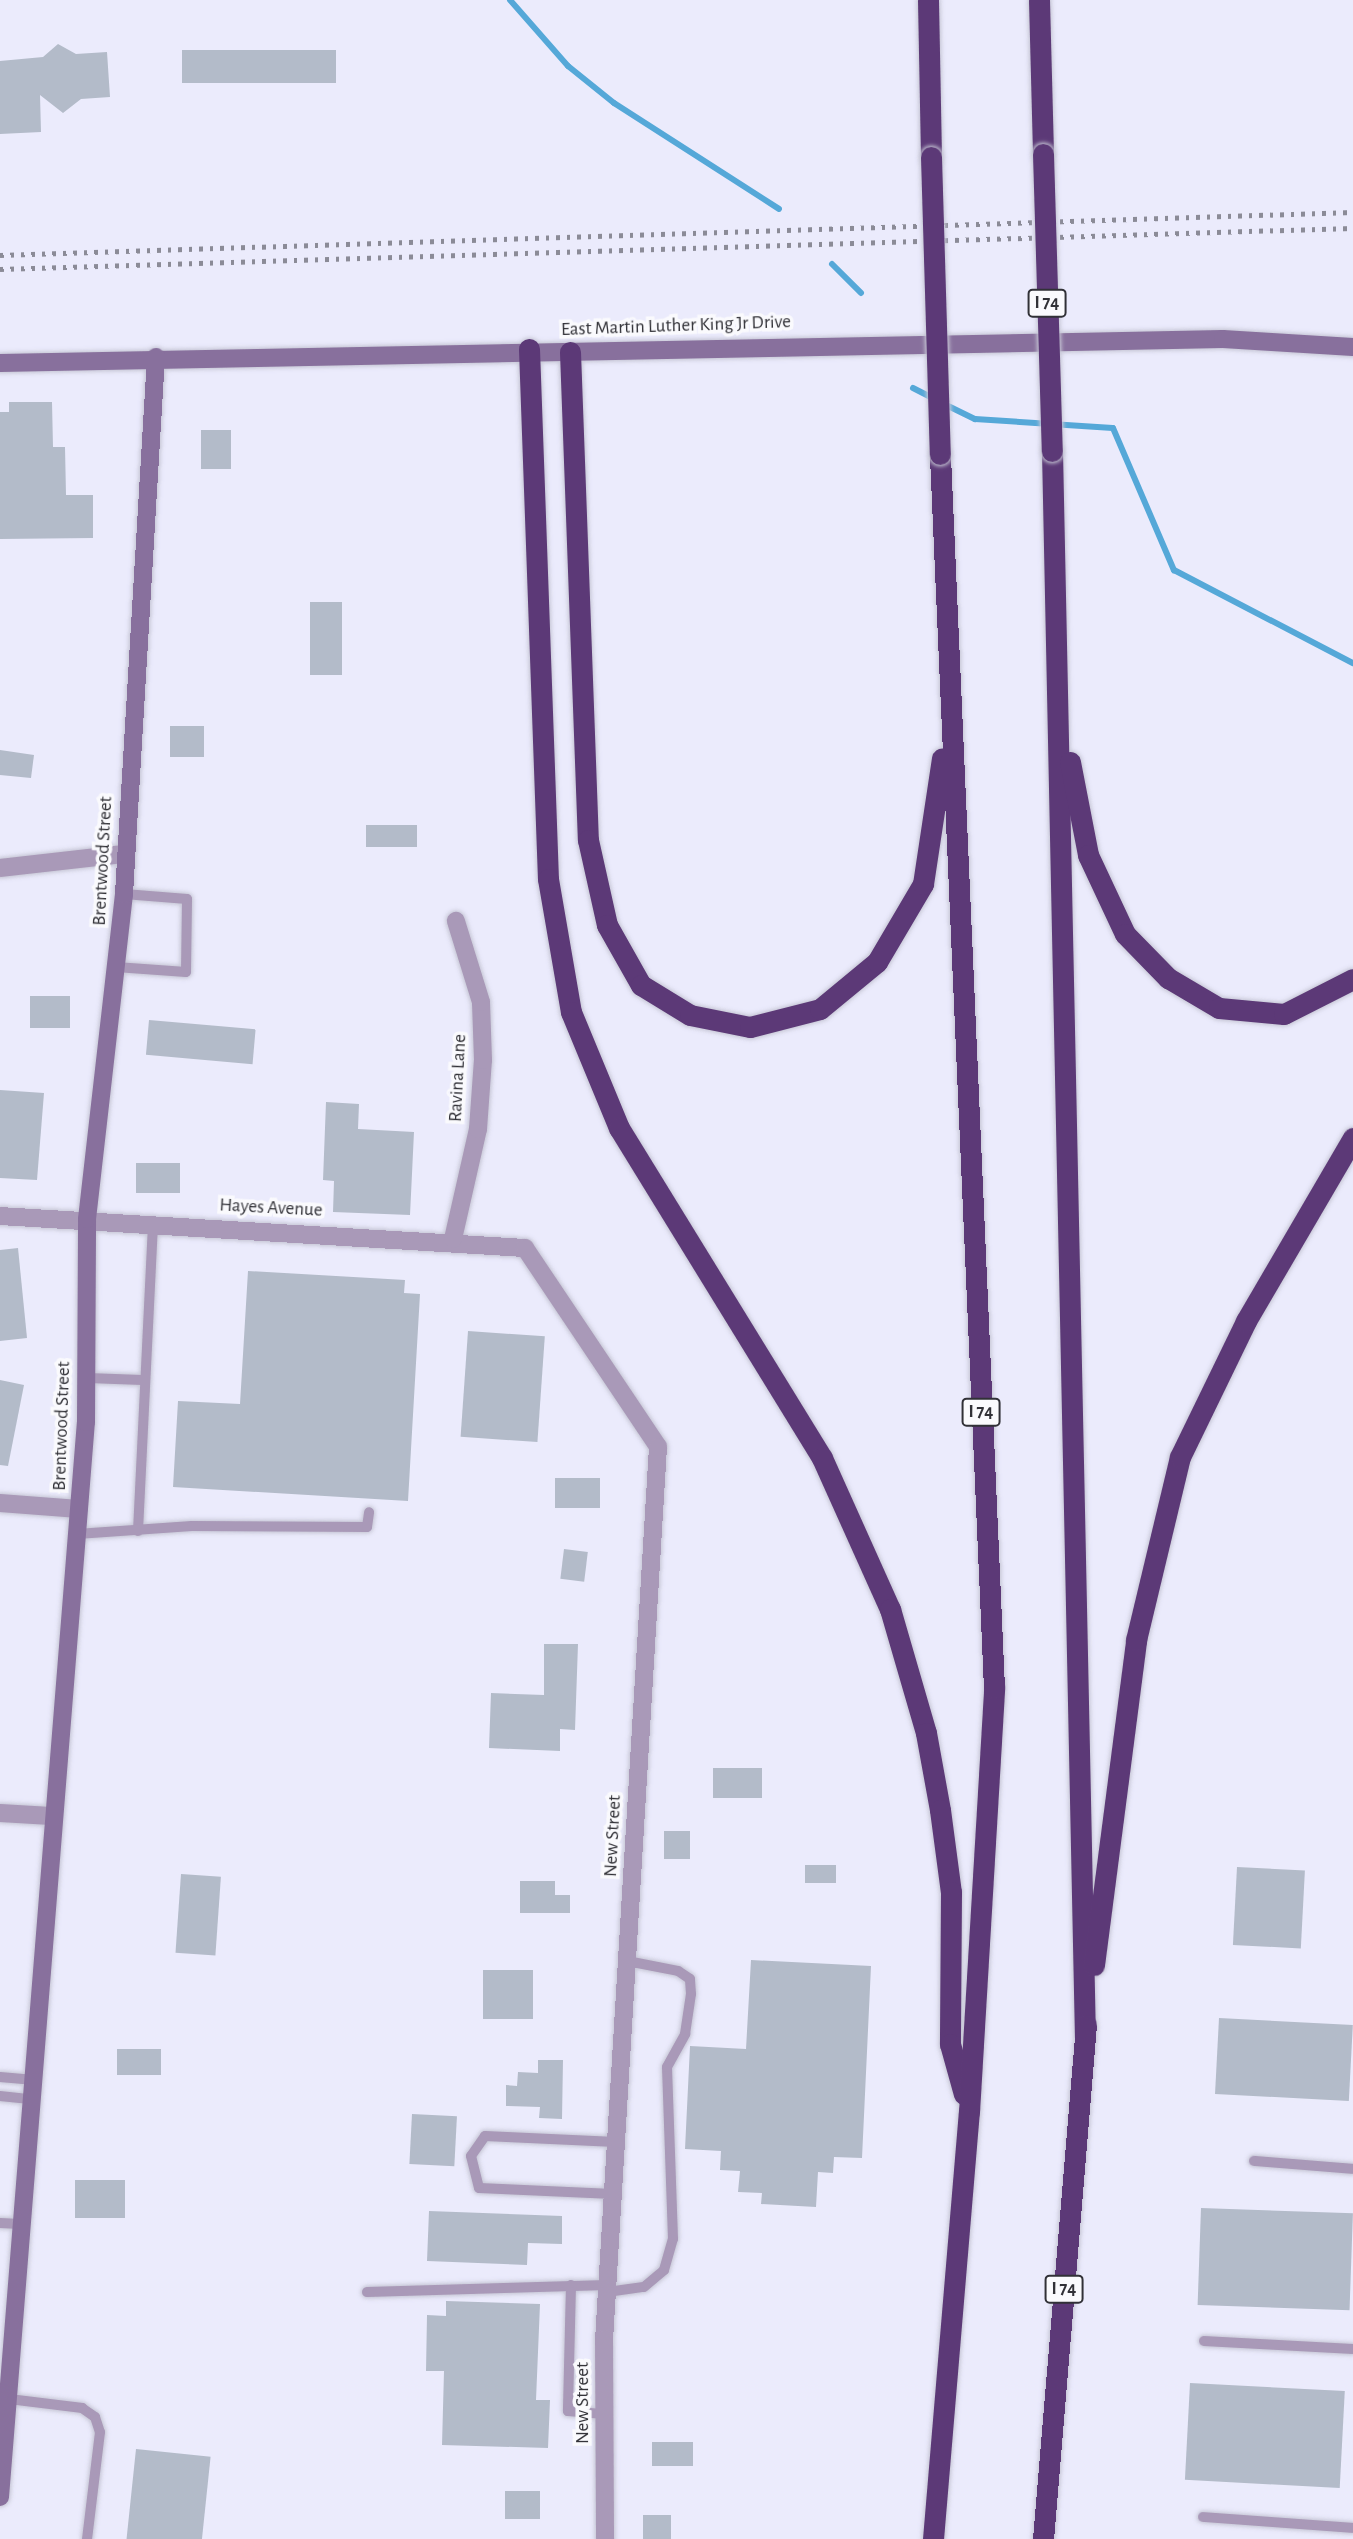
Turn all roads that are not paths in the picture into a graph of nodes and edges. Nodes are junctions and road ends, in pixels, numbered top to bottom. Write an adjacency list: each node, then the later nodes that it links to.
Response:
1 (928, 0): 9 (highway, I 74, bridge)
2 (1039, 0): 8 (highway, I 74, bridge)
3 (1353, 347): 5 (main road, East Martin Luther King Jr Drive)
4 (528, 349): 5 (main road, East Martin Luther King Jr Drive); 6 (main road, East Martin Luther King Jr Drive); 36 (highway)
5 (570, 352): 9 (highway)
6 (156, 357): 7 (main road, East Martin Luther King Jr Drive); 10 (main road, Brentwood Street)
7 (0, 363)
8 (1059, 703): 15 (highway); 31 (highway, I 74)
9 (949, 710): 36 (highway, I 74)
10 (123, 854): 11 (street); 12 (main road, Brentwood Street)
11 (0, 868)
12 (124, 894): 14 (main road, Brentwood Street); 14 (lane)
13 (456, 921): 20 (street, Ravina Lane)
14 (116, 967): 18 (main road, Brentwood Street)
15 (1353, 979)
16 (1353, 1138): 31 (highway)
17 (0, 1216): 18 (street, Hayes Avenue)
18 (88, 1219): 19 (street, Hayes Avenue); 21 (main road, Brentwood Street)
19 (153, 1222): 20 (street, Hayes Avenue); 22 (lane)
20 (453, 1239): 30 (street, New Street)
21 (86, 1378): 22 (lane); 24 (main road, Brentwood Street)
22 (144, 1380): 26 (lane)
23 (0, 1503): 24 (street)
24 (79, 1509): 27 (main road, Brentwood Street)
25 (369, 1511): 26 (lane)
26 (138, 1531): 27 (lane)
27 (77, 1534): 29 (main road, Brentwood Street)
28 (0, 1813): 29 (street)
29 (51, 1816): 33 (main road, Brentwood Street)
30 (627, 1961): 37 (street, New Street); 44 (lane)
31 (1085, 2038): 56 (highway, I 74)
32 (0, 2077): 33 (lane)
33 (32, 2080): 35 (main road, Brentwood Street)
34 (0, 2096): 35 (lane)
35 (30, 2099): 42 (main road, Brentwood Street)
36 (969, 2112): 55 (highway, I 74)
37 (616, 2142): 40 (street, New Street); 40 (lane)
38 (1254, 2161): 39 (lane)
39 (1353, 2169)
40 (613, 2194): 44 (street, New Street)
41 (0, 2223): 42 (lane)
42 (20, 2224): 48 (main road, Brentwood Street)
43 (571, 2285): 44 (lane); 45 (lane); 49 (lane)
44 (607, 2289): 49 (street, New Street)
45 (368, 2292)
46 (1204, 2341): 47 (lane)
47 (1353, 2349)
48 (4, 2399): 50 (main road, Brentwood Street); 53 (lane)
49 (604, 2414): 54 (street, New Street)
50 (0, 2497)
51 (1203, 2517): 52 (lane)
52 (1353, 2528)
53 (87, 2539)
54 (605, 2539)
55 (933, 2539)
56 (1043, 2539)

